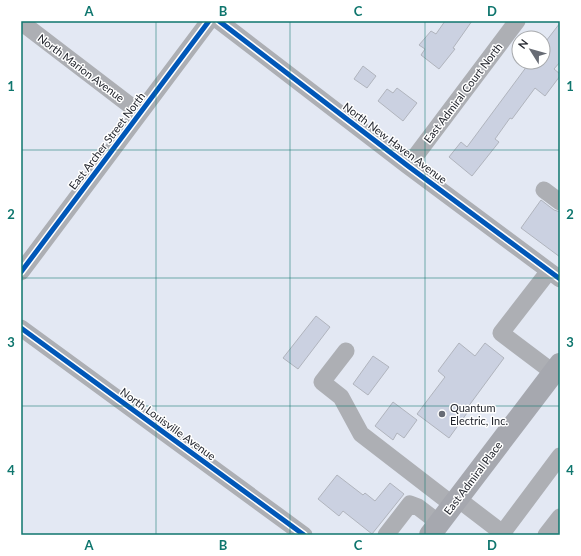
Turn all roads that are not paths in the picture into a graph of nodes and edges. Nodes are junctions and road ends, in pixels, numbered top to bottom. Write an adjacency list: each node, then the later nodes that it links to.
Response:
1 (209, 21): 5 (street, East Archer Street North)
2 (220, 21): 6 (street, North New Haven Avenue)
3 (517, 21): 6 (street, East Admiral Court North)
4 (21, 22): 5 (street, North Marion Avenue)
5 (140, 113): 9 (street, East Archer Street North)
6 (408, 166): 10 (street, North New Haven Avenue)
7 (544, 190): 8 (street)
8 (560, 202)
9 (21, 272)
10 (554, 275): 13 (street)
11 (21, 328): 19 (street, North Louisville Avenue)
12 (346, 351): 15 (street)
13 (557, 368): 15 (main road, East Admiral Place)
14 (560, 456): 18 (street)
15 (455, 502): 17 (main road, East Admiral Place); 18 (street)
16 (560, 516): 21 (street)
17 (435, 529): 20 (street)
18 (503, 534)
19 (304, 535)
20 (386, 535)
21 (546, 535)

